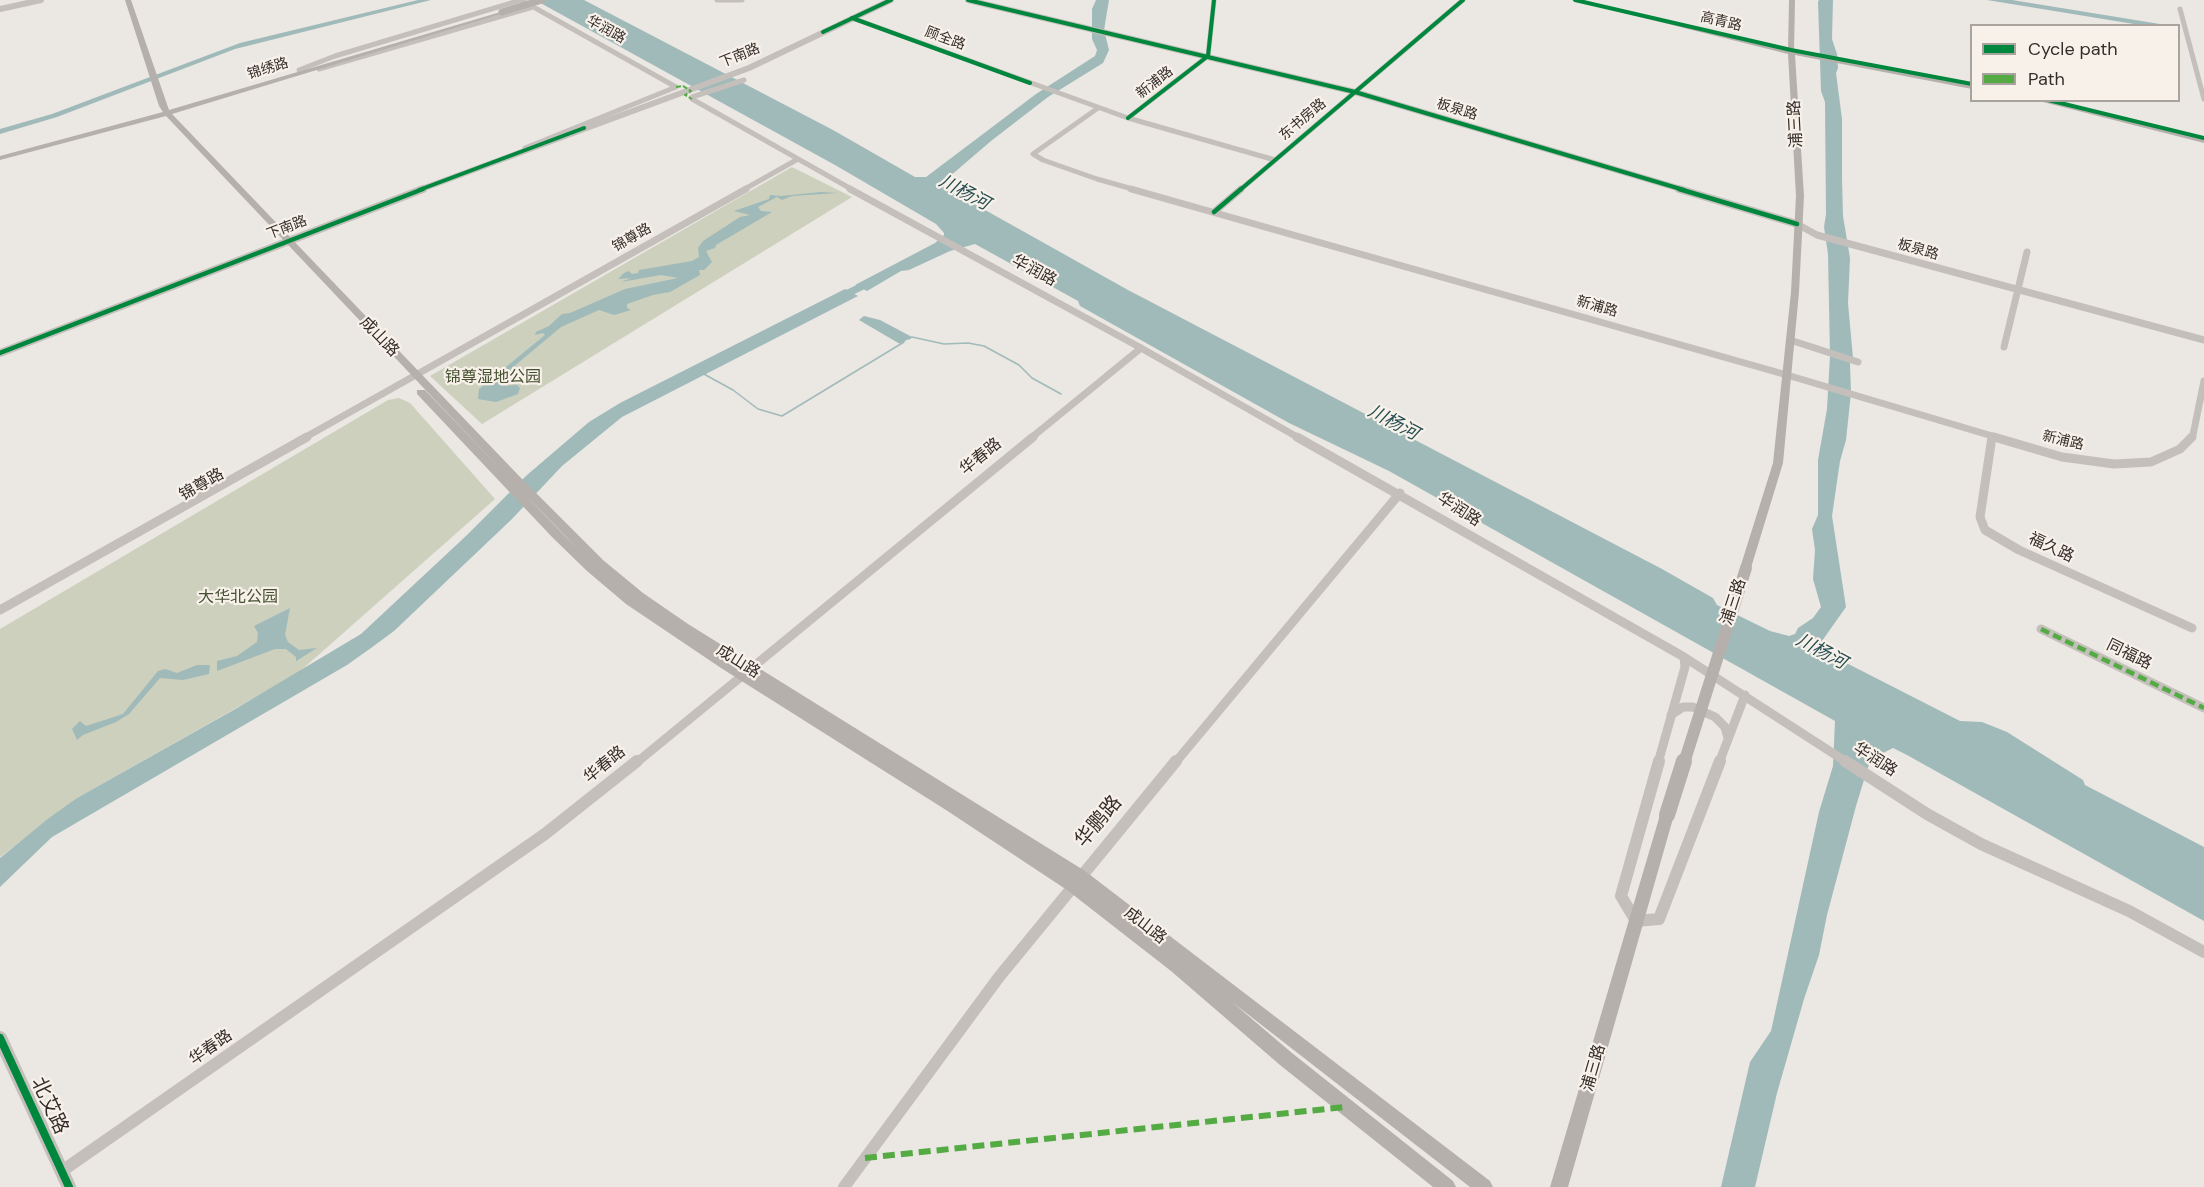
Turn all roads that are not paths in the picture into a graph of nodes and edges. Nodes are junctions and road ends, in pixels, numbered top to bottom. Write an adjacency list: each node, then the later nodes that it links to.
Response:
1 (34, 0): 17 (street)
2 (41, 0): 17 (street)
3 (121, 0): 23 (main road, 成山路)
4 (128, 0): 23 (main road, 成山路)
5 (521, 0): 16 (street, 华润路); 24 (street)
6 (530, 0): 19 (main road, 锦绣路, bridge)
7 (542, 0): 19 (main road, 锦绣路, bridge)
8 (717, 0): 9 (street)
9 (742, 0)
10 (891, 0): 20 (street, 下南路)
11 (968, 0): 22 (street, 板泉路)
12 (1214, 0): 22 (street)
13 (1463, 0): 28 (street, 东书房路)
14 (1575, 0): 21 (main road, 高青路)
15 (1792, 0): 21 (main road, 浦三路)
16 (533, 7): 24 (street); 27 (street, 华润路)
17 (0, 9)
18 (2180, 9): 29 (street)
19 (500, 11): 24 (main road, 锦绣路)
20 (852, 18): 27 (street, 下南路); 32 (street, 顾全路)
21 (1791, 50): 26 (main road, 高青路); 41 (main road, 浦三路)
22 (1208, 56): 28 (street, 板泉路); 34 (street, 新浦路)
23 (147, 71): 33 (main road, 成山路)
24 (300, 71): 33 (main road, 锦绣路)
25 (744, 80): 38 (street, 华润路)
26 (1970, 86)
27 (678, 90): 42 (street, 下南路)
28 (1355, 92): 39 (street, 东书房路); 41 (street, 板泉路)
29 (2204, 99)
30 (2046, 102): 35 (main road)
31 (2056, 102): 35 (main road)
32 (1098, 108): 34 (street, 顾全路); 40 (street, 新浦路)
33 (162, 113): 36 (main road, 锦绣路); 37 (main road, 锦绣路); 42 (main road, 成山路)
34 (1128, 118): 39 (street, 顾全路)
35 (2204, 140)
36 (0, 153)
37 (0, 158)
38 (798, 159): 48 (street, 华润路); 52 (street, 锦尊路)
39 (1275, 160): 40 (street, 东书房路)
40 (1214, 212): 51 (street, 新浦路)
41 (1797, 224): 44 (street, 板泉路); 45 (main road, 浦三路)
42 (285, 242): 49 (street, 下南路); 52 (main road, 成山路)
43 (2027, 252): 44 (street)
44 (2019, 289): 46 (street, 板泉路); 47 (street)
45 (1790, 340): 50 (street); 51 (main road, 浦三路)
46 (2204, 340)
47 (2004, 347)
48 (1141, 348): 55 (street, 华润路); 61 (street, 华春路)
49 (0, 353)
50 (1858, 362)
51 (1787, 375): 54 (street, 新浦路); 67 (main road, 浦三路, bridge)
52 (412, 379): 56 (street, 锦尊路); 57 (street, 锦尊路); 61 (main road, 成山路)
53 (2204, 381): 54 (street, 新浦路)
54 (1992, 437): 58 (street, 福久路)
55 (1400, 493): 60 (street, 华润路); 66 (street, 华鹏路)
56 (0, 610)
57 (0, 617)
58 (2192, 628)
59 (2041, 629): 63 (street, 同福路)
60 (1684, 657): 62 (street, 华润路); 64 (street)
61 (745, 672): 66 (main road, 成山路); 70 (street, 华春路)
62 (1744, 695): 65 (street); 68 (street, 华润路)
63 (2204, 708)
64 (1671, 715): 65 (street); 67 (street)
65 (1728, 738): 67 (street)
66 (1076, 880): 72 (street, 华鹏路); 73 (main road, 成山路); 74 (main road, 成山路)
67 (1636, 921): 75 (main road, 浦三路)
68 (2204, 952)
69 (0, 1038): 70 (street, 北艾路)
70 (62, 1171): 71 (street, 北艾路)
71 (69, 1187)
72 (844, 1187)
73 (1447, 1187)
74 (1484, 1187)
75 (1559, 1187)

